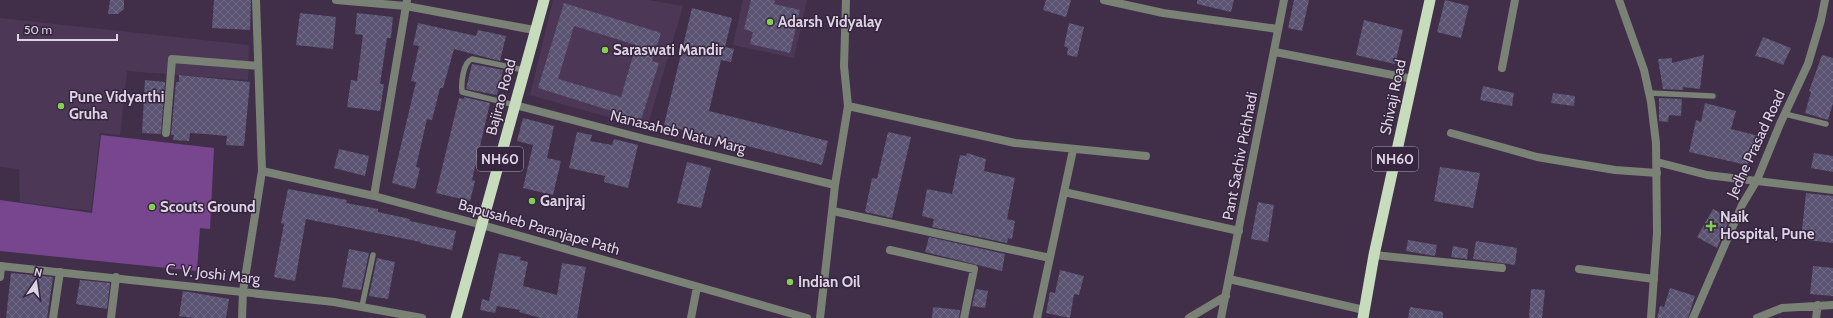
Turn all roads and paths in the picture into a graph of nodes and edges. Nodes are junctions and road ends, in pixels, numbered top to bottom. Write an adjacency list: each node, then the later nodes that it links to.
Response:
1 (256, 0): 15 (street)
2 (336, 0): 11 (street)
3 (544, 0): 13 (highway, Bajirao Road / NH60)
4 (846, 0): 22 (street)
5 (1104, 0): 12 (street)
6 (1284, 0): 12 (street, Pant Sachiv Pichhadi)
7 (1430, 0): 18 (highway, Shivaji Road / NH60)
8 (1515, 0): 16 (street)
9 (1619, 0): 19 (street)
10 (1825, 0): 23 (street, Jedhe Prasad Road)
11 (406, 3): 13 (street); 36 (street)
12 (1278, 29): 14 (street, Pant Sachiv Pichhadi)
13 (534, 30): 17 (highway, Bajirao Road / NH60)
14 (1275, 52): 18 (street); 39 (street, Pant Sachiv Pichhadi)
15 (258, 66): 25 (street); 30 (street)
16 (1502, 68)
17 (524, 70): 21 (highway, Bajirao Road / NH60); 21 (lane)
18 (1413, 78): 42 (highway, Shivaji Road / NH60)
19 (1649, 93): 20 (lane); 29 (street)
20 (1712, 96)
21 (515, 105): 33 (street, Nanasaheb Natu Marg); 38 (highway, Bajirao Road / NH60)
22 (848, 106): 27 (street); 33 (street)
23 (1785, 114): 24 (lane); 32 (street, Jedhe Prasad Road)
24 (1826, 124)
25 (166, 133)
26 (1451, 133): 31 (street)
27 (1073, 150): 28 (street); 35 (street)
28 (1146, 156)
29 (1657, 162): 31 (street); 32 (street)
30 (262, 171): 36 (street, Bapusaheb Paranjape Path); 53 (street)
31 (1658, 173): 51 (street)
32 (1757, 180): 34 (street); 72 (street, Jedhe Prasad Road)
33 (835, 185): 37 (street)
34 (1833, 190)
35 (1064, 192): 39 (street); 43 (street)
36 (374, 196): 38 (street, Bapusaheb Paranjape Path)
37 (833, 211): 43 (street); 66 (street)
38 (482, 225): 52 (street, Bapusaheb Paranjape Path); 63 (highway, Bajirao Road / NH60)
39 (1239, 231): 50 (street, Pant Sachiv Pichhadi)
40 (890, 250): 67 (street)
41 (373, 255): 57 (lane)
42 (1374, 255): 45 (street); 58 (highway, Shivaji Road / NH60)
43 (1050, 258): 68 (street)
44 (1, 266): 47 (street, C. V. Joshi Marg); 48 (street)
45 (1502, 268)
46 (1579, 269): 51 (street)
47 (60, 272): 49 (street, C. V. Joshi Marg); 59 (street)
48 (0, 277)
49 (116, 277): 53 (street, C. V. Joshi Marg); 60 (street)
50 (1229, 279): 54 (street, Pant Sachiv Pichhadi); 58 (street)
51 (1654, 280): 71 (street)
52 (697, 287): 64 (street); 65 (street, Bapusaheb Paranjape Path)
53 (243, 291): 57 (street, C. V. Joshi Marg); 61 (street)
54 (1226, 296): 69 (street); 70 (street, Pant Sachiv Pichhadi)
55 (1833, 304): 56 (street)
56 (1818, 305): 73 (street); 74 (street)
57 (362, 306): 62 (street, C. V. Joshi Marg)
58 (1364, 314)
59 (53, 318)
60 (111, 318)
61 (242, 318)
62 (422, 318)
63 (456, 318)
64 (691, 318)
65 (807, 318)
66 (820, 318)
67 (964, 318)
68 (1037, 318)
69 (1189, 318)
70 (1221, 318)
71 (1651, 318)
72 (1693, 318)
73 (1757, 318)
74 (1816, 318)

